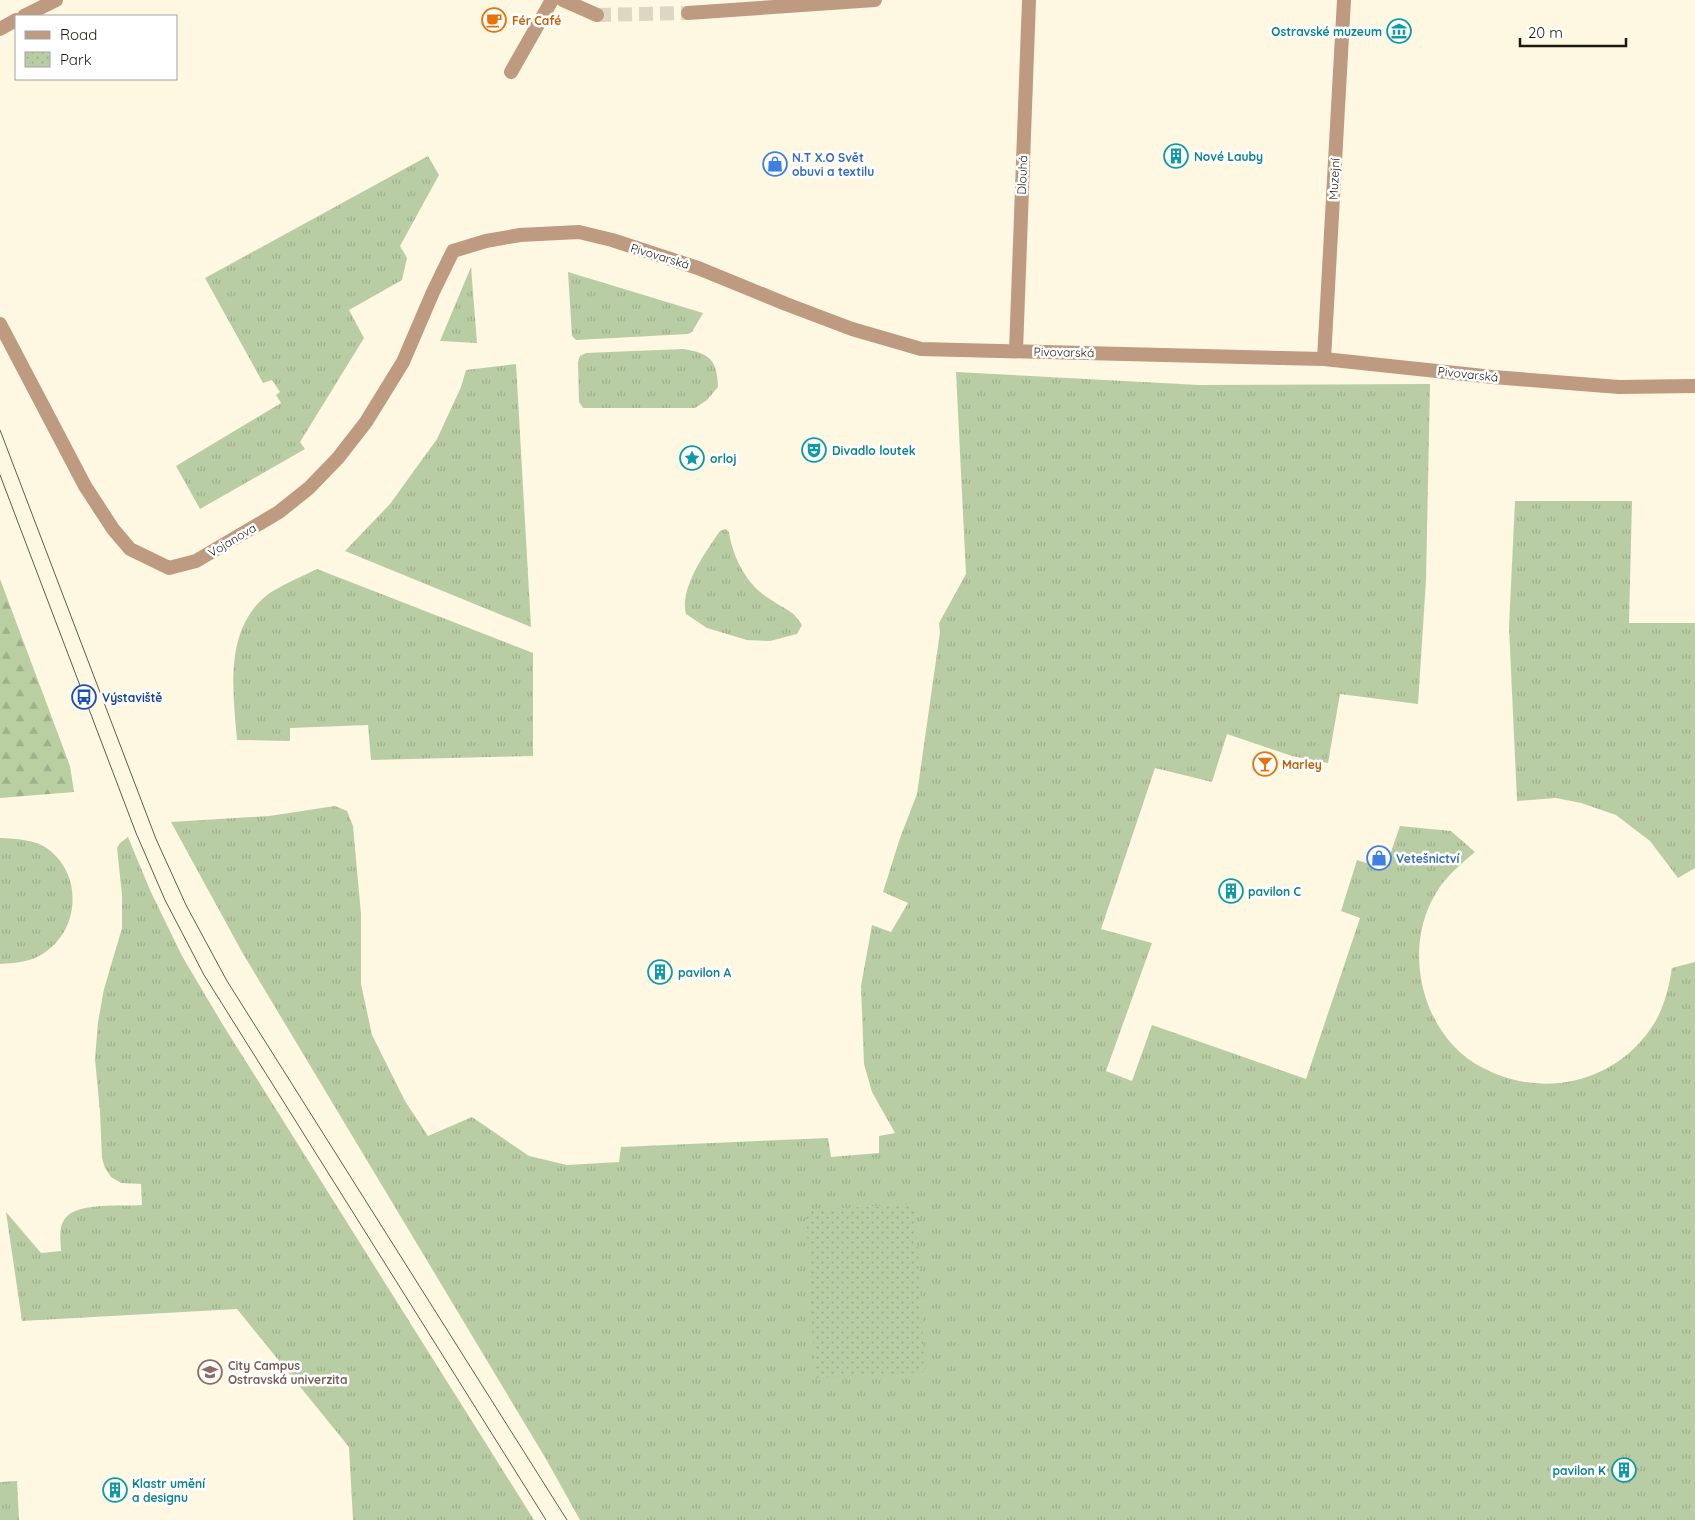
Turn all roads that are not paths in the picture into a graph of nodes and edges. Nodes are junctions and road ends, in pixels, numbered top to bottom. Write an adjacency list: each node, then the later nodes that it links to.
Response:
1 (56, 0): 9 (street)
2 (552, 0): 12 (street)
3 (563, 0): 8 (street)
4 (875, 0): 7 (street)
5 (1028, 0): 15 (street, Dlouhá)
6 (1344, 0): 16 (street, Muzejní)
7 (688, 13)
8 (596, 14)
9 (26, 15)
10 (15, 21): 11 (street)
11 (0, 29)
12 (511, 72)
13 (453, 251): 14 (street, Vojanova); 15 (street, Pivovarská)
14 (0, 324)
15 (1016, 351): 16 (street, Pivovarská)
16 (1324, 359): 17 (street, Pivovarská)
17 (1695, 386)

